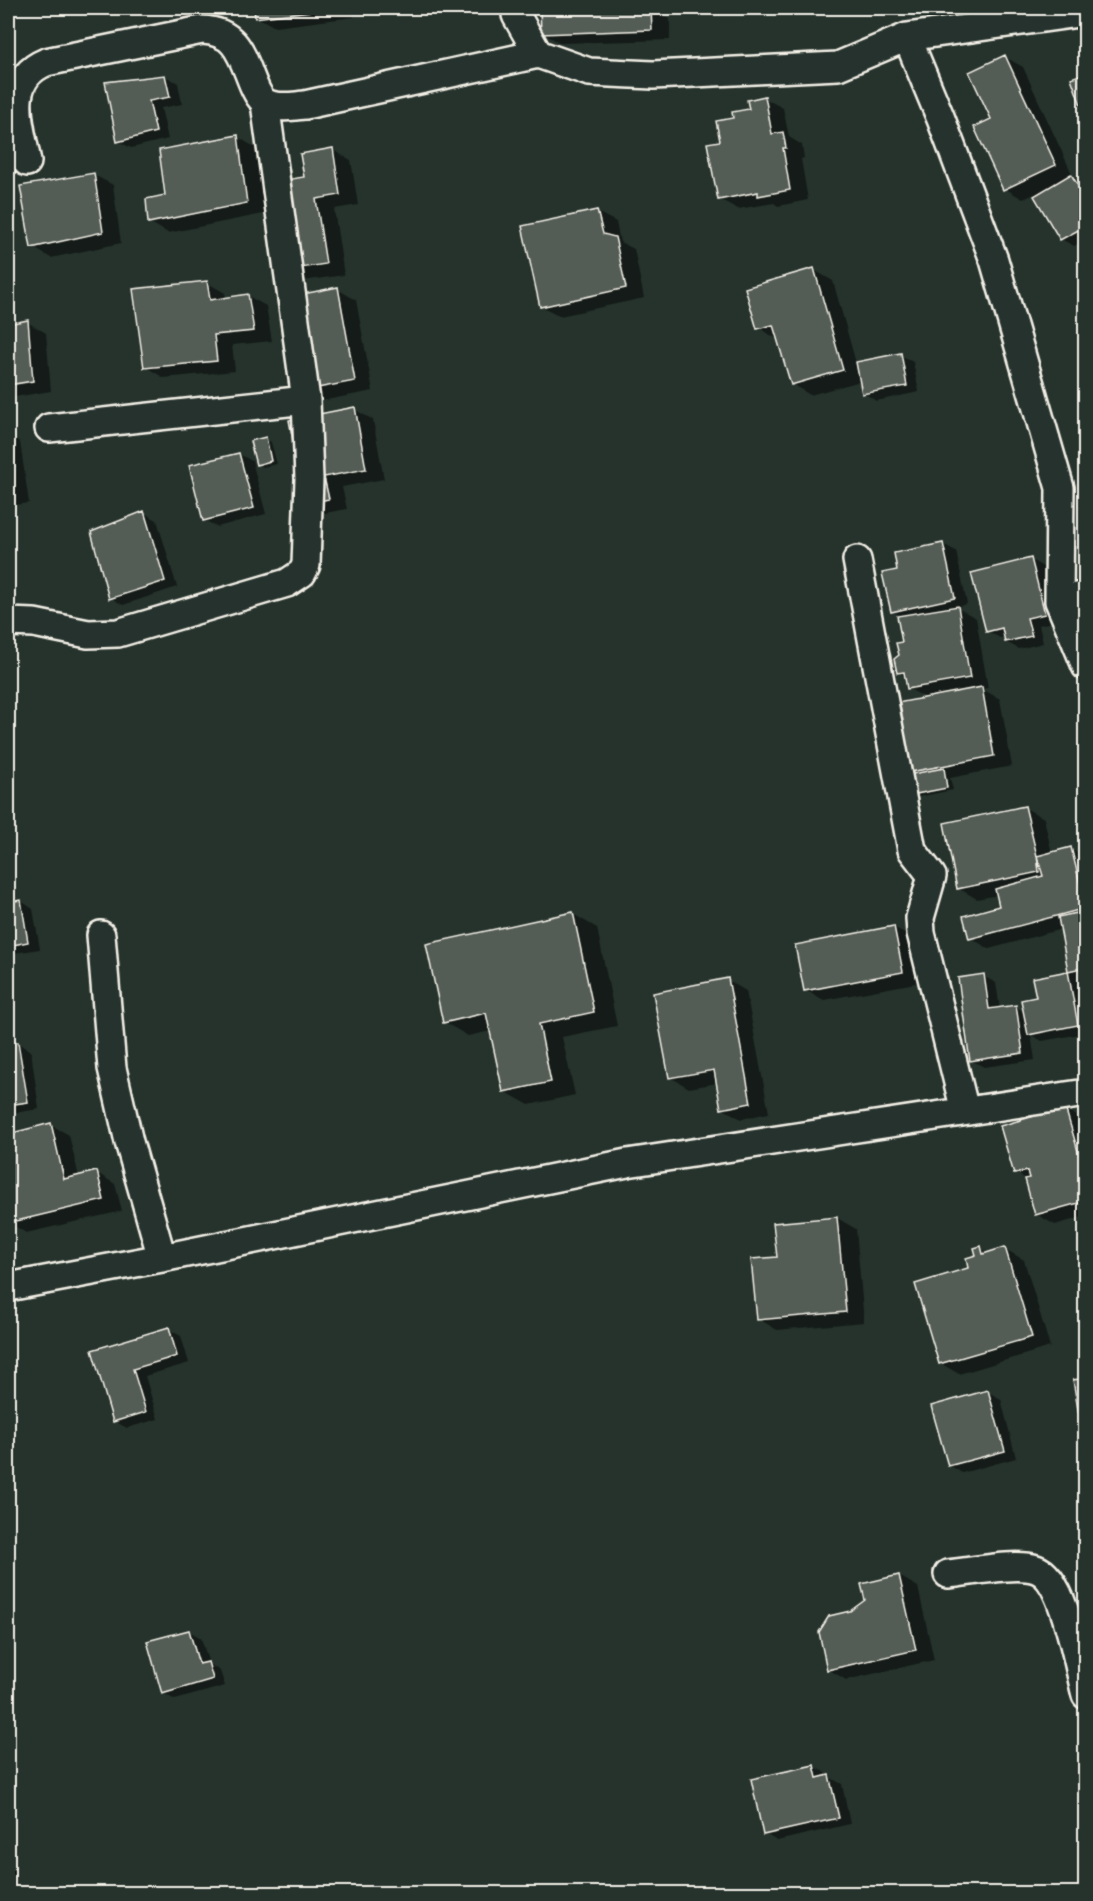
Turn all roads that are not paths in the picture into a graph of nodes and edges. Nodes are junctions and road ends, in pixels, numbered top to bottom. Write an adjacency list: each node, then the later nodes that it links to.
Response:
1 (516, 8): 4 (street)
2 (1086, 12): 3 (street)
3 (907, 36): 4 (street); 11 (street)
4 (538, 54): 5 (street)
5 (265, 103): 6 (street); 7 (street)
6 (27, 162)
7 (306, 400): 8 (street); 12 (street)
8 (49, 428)
9 (857, 560): 16 (street)
10 (1086, 595): 11 (street)
11 (1059, 602): 13 (street)
12 (8, 622)
13 (1086, 666)
14 (101, 935): 17 (street)
15 (1086, 1093): 16 (street)
16 (965, 1111): 17 (street)
17 (162, 1258): 18 (street)
18 (8, 1287)
19 (948, 1574): 20 (street)
20 (1086, 1695)

